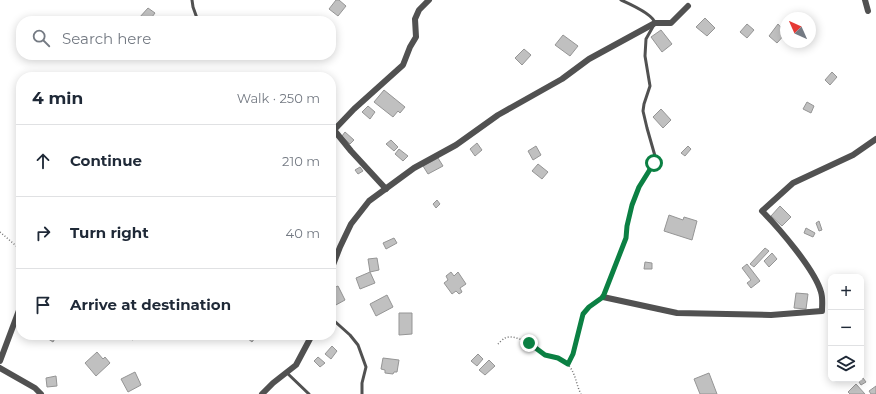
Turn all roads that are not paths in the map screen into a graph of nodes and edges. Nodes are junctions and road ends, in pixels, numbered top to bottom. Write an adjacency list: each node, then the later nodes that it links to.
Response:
1 (192, 0): 7 (lane)
2 (429, 0): 9 (street)
3 (621, 0): 8 (lane)
4 (865, 0): 6 (street)
5 (688, 6): 8 (street)
6 (868, 11)
7 (196, 16)
8 (655, 23): 12 (street); 14 (lane)
9 (336, 128)
10 (336, 133): 12 (street)
11 (876, 139): 14 (street)
12 (386, 189): 13 (street)
13 (336, 257)
14 (603, 297)
15 (16, 318): 18 (street)
16 (336, 322): 24 (lane)
17 (309, 340): 20 (street)
18 (0, 361)
19 (0, 368): 21 (street)
20 (286, 372): 22 (street); 23 (lane)
21 (41, 394)
22 (262, 394)
23 (309, 394)
24 (362, 394)

